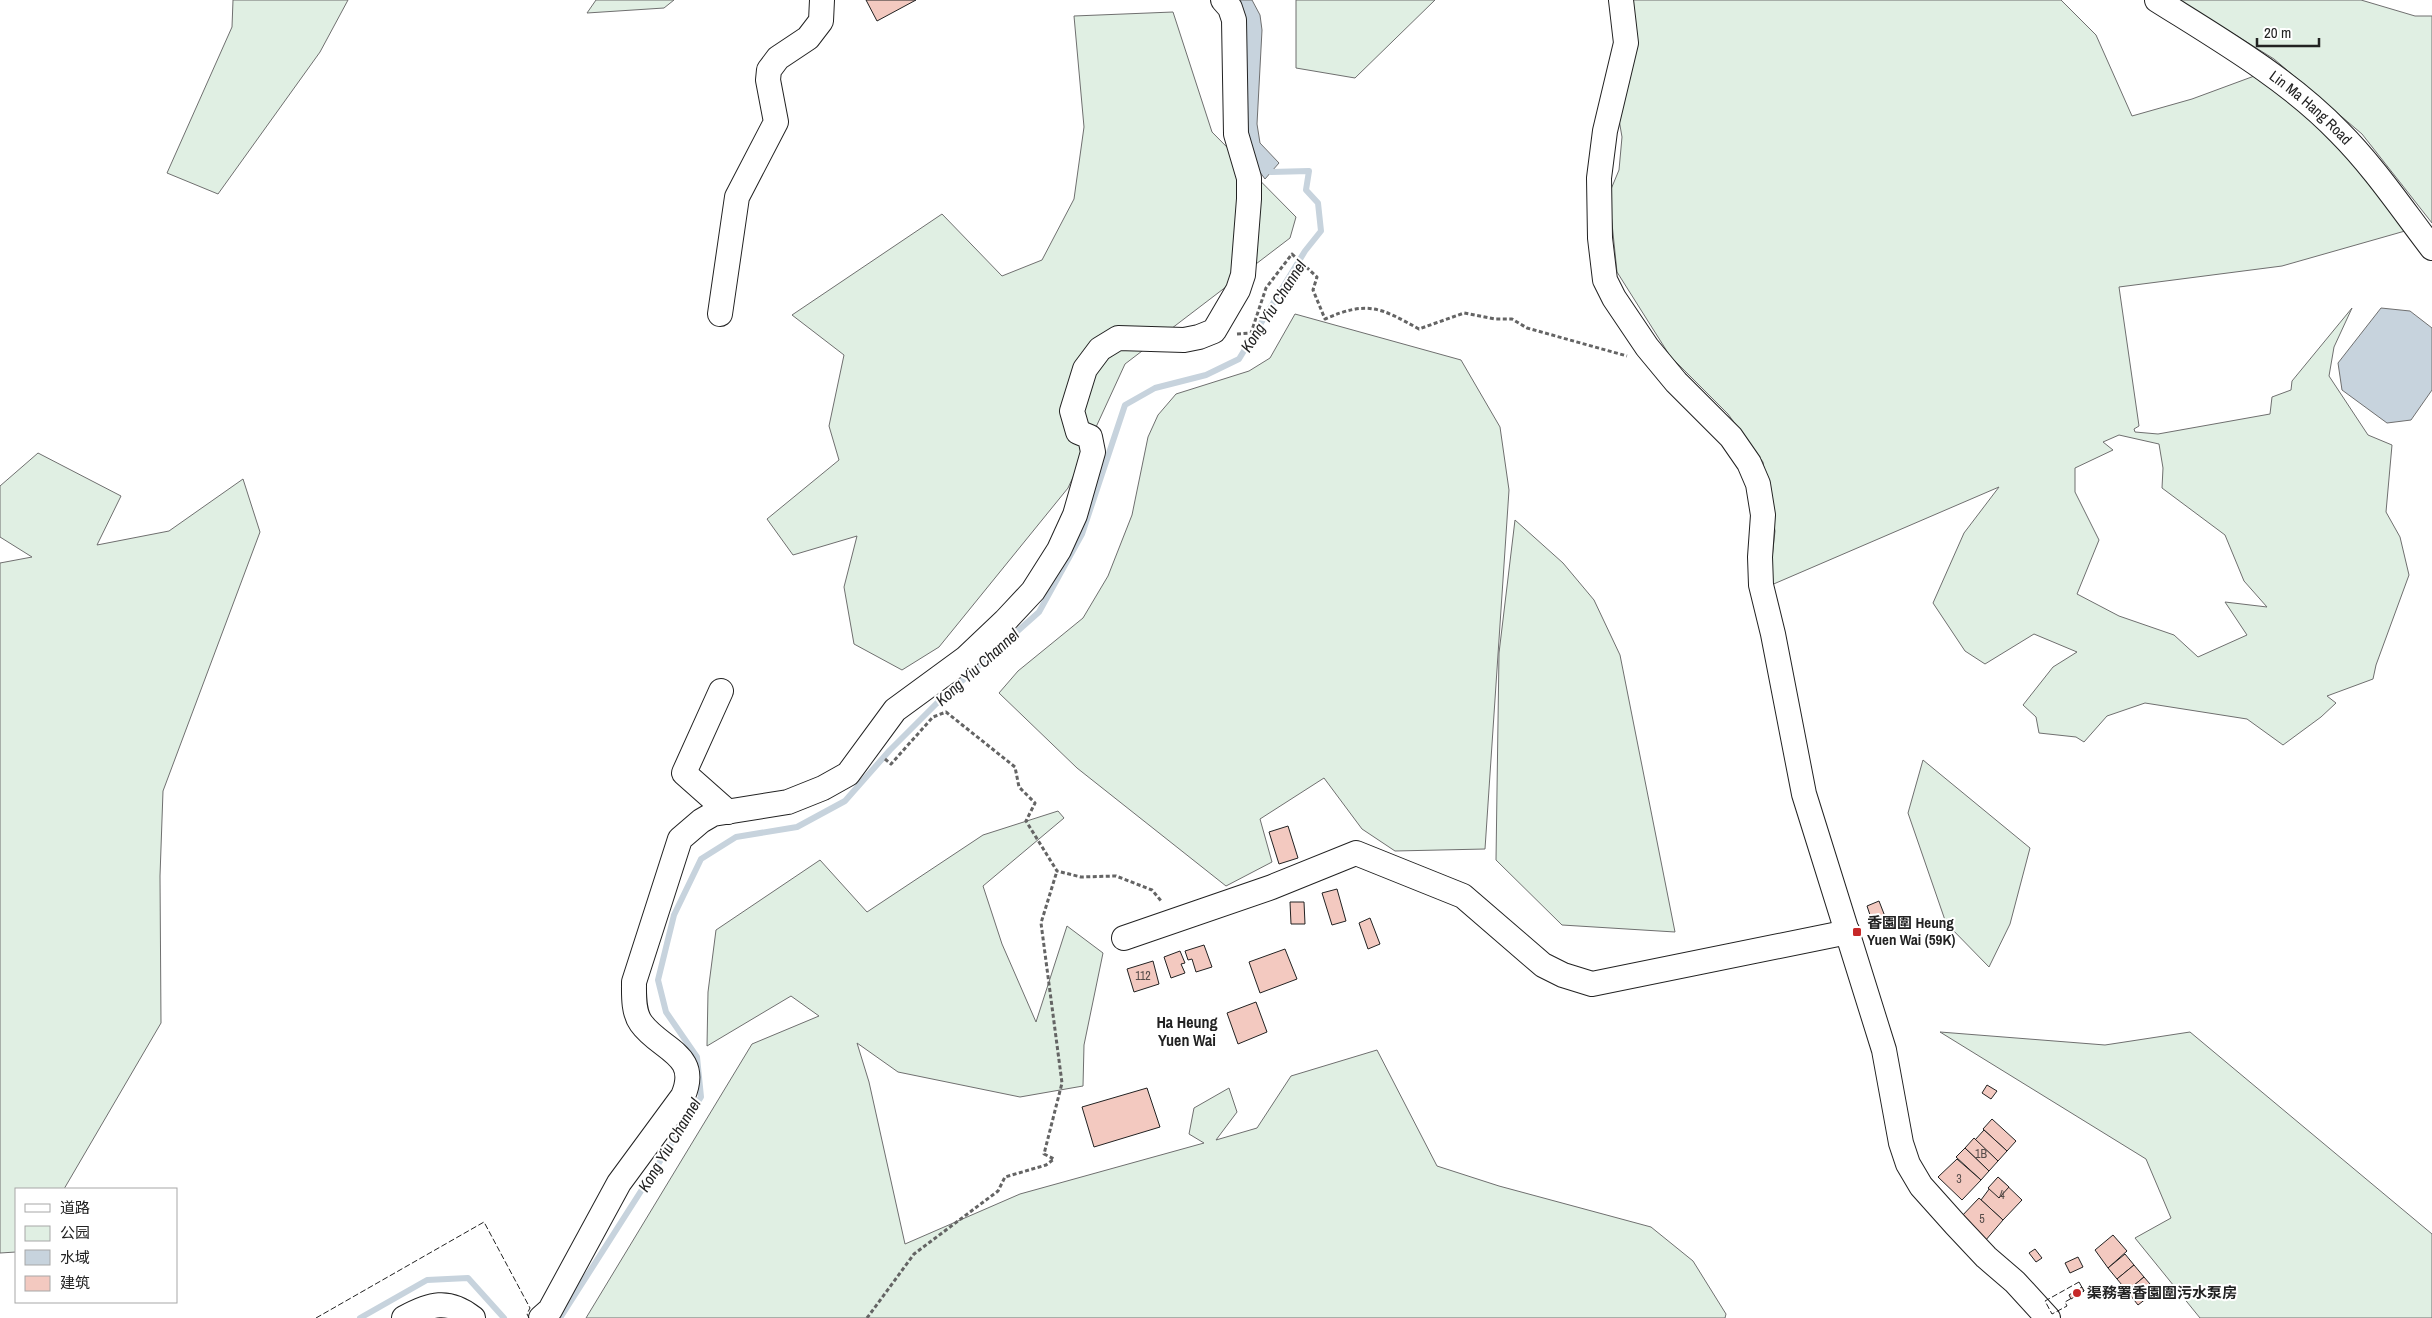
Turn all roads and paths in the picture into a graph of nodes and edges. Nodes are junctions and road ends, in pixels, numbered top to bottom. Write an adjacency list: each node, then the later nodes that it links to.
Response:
1 (822, 0): 6 (street)
2 (1223, 0): 11 (street)
3 (1622, 0): 8 (street)
4 (2157, 0): 5 (street, Lin Ma Hang Road)
5 (2432, 248)
6 (720, 314)
7 (1251, 333): 8 (path)
8 (1661, 365): 14 (street)
9 (721, 691): 11 (street)
10 (891, 764): 12 (path)
11 (728, 812): 18 (street)
12 (1056, 871): 13 (path); 19 (path)
13 (1176, 920): 14 (street); 15 (street)
14 (1848, 932): 20 (street)
15 (1124, 938)
16 (404, 1318): 17 (street)
17 (473, 1318)
18 (541, 1318)
19 (867, 1318)
20 (2048, 1318)

